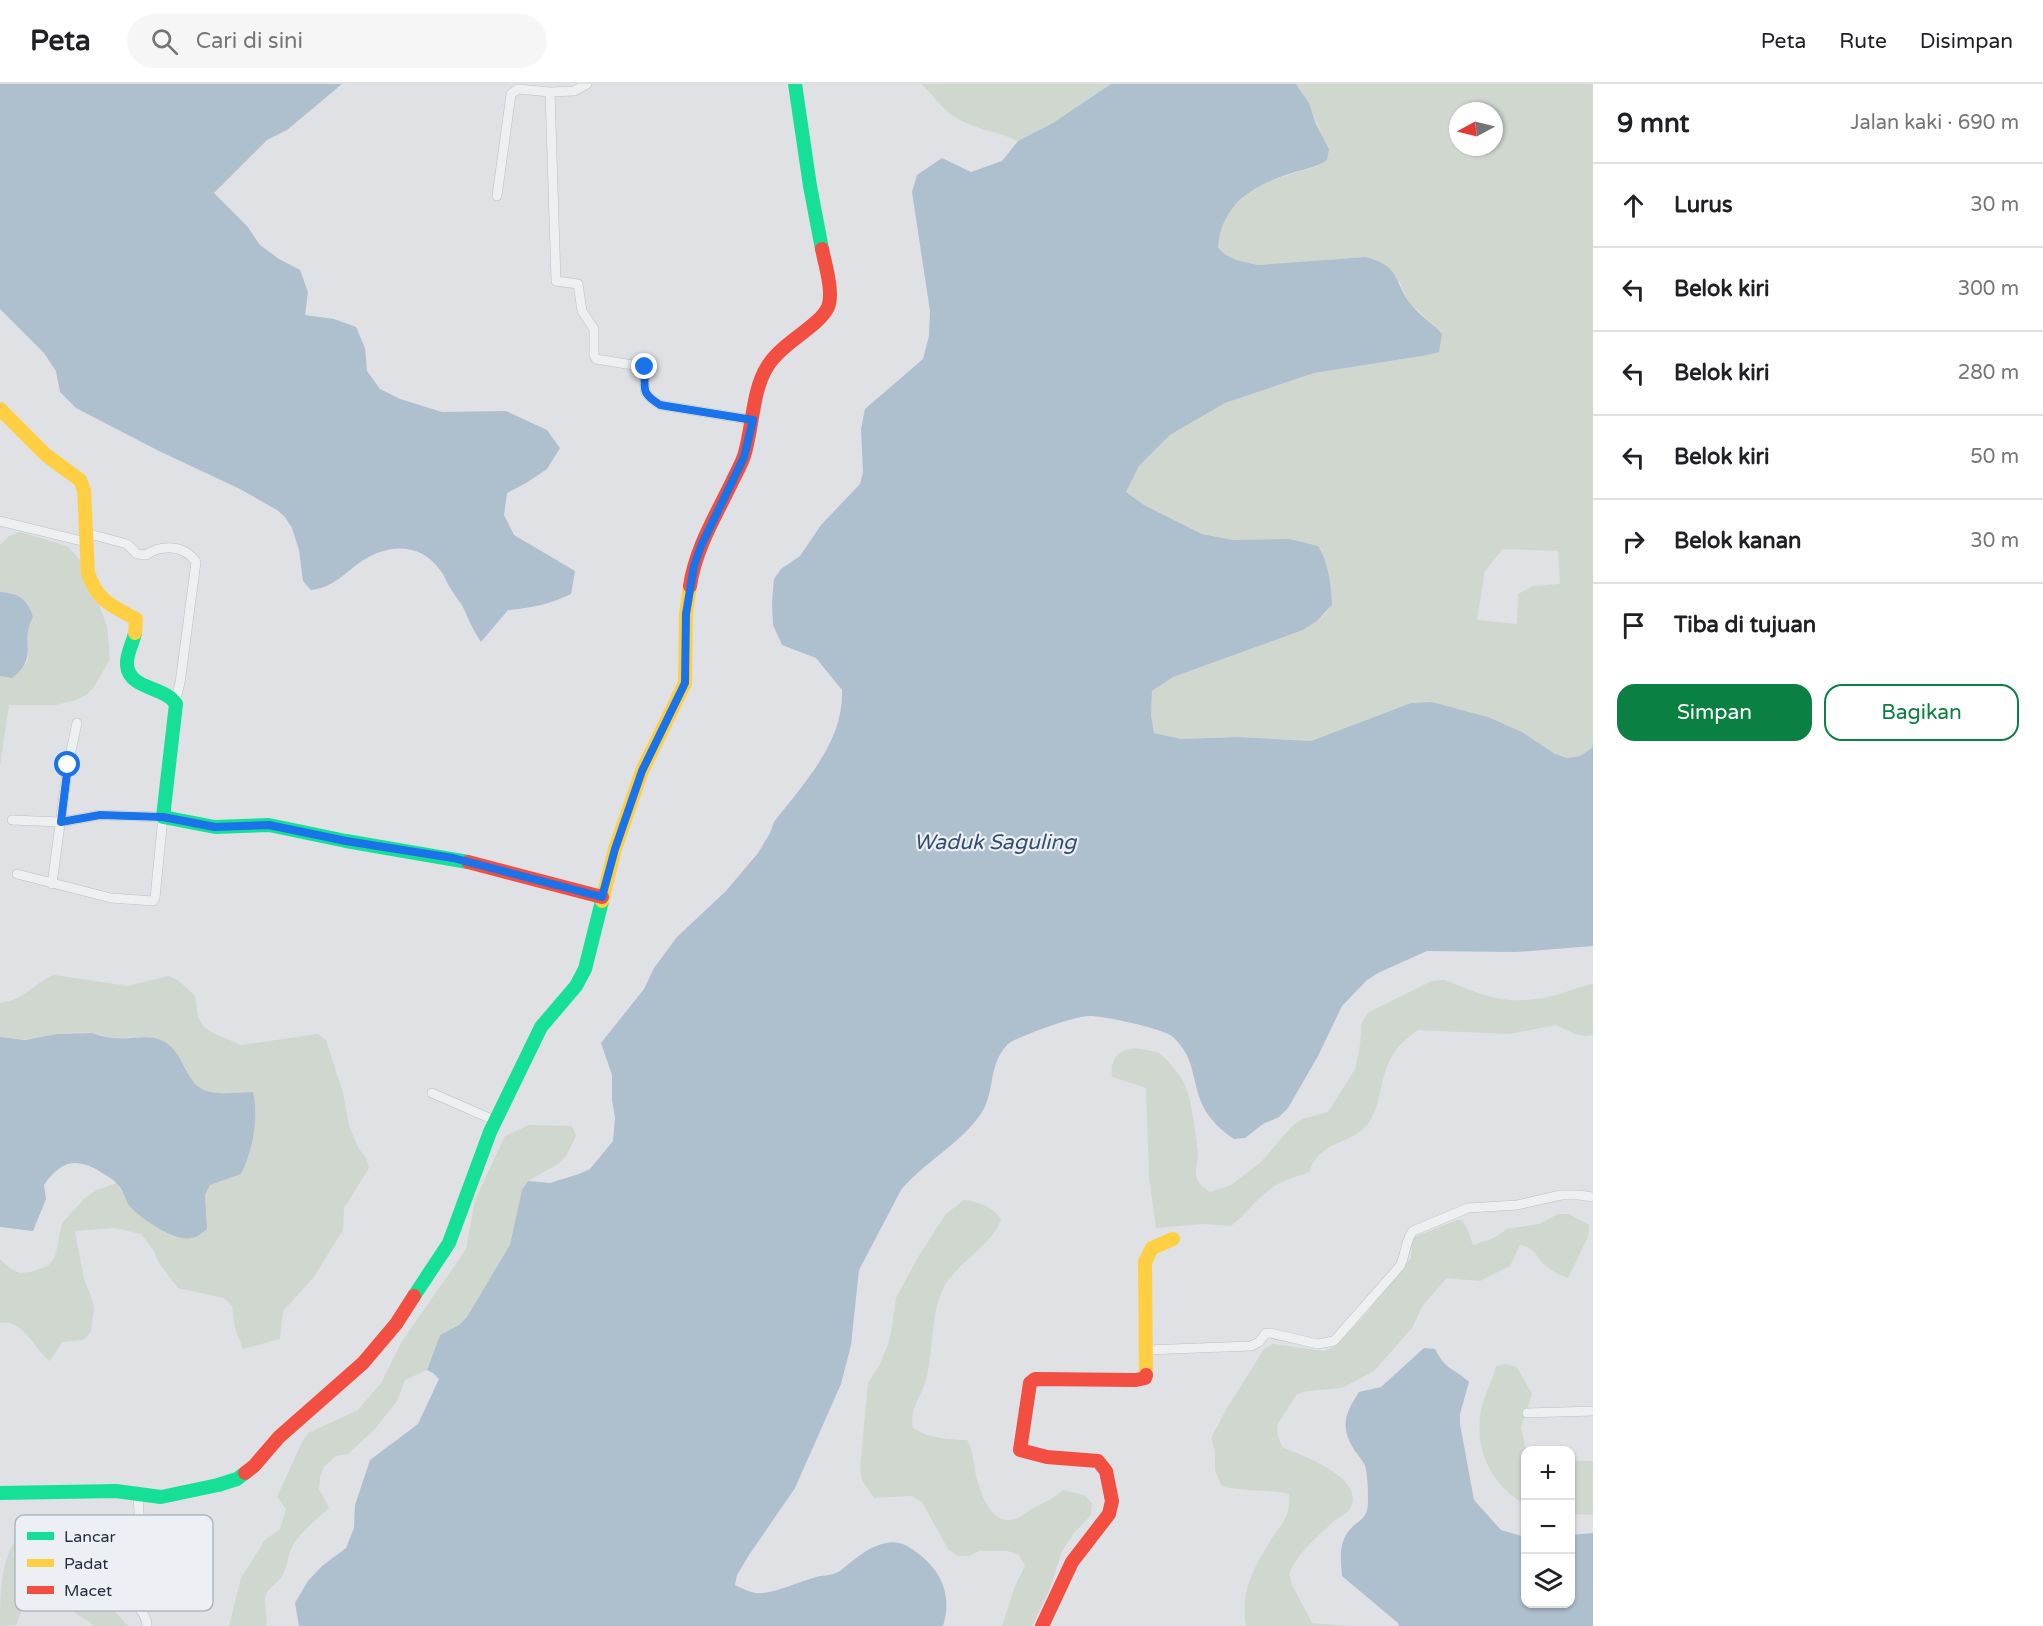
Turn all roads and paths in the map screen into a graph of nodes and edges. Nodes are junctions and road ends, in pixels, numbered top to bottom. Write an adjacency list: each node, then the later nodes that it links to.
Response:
1 (587, 84): 3 (street)
2 (795, 84): 6 (street)
3 (550, 93): 4 (street); 6 (street)
4 (497, 196)
5 (0, 409): 8 (street)
6 (753, 420): 16 (street)
7 (0, 521): 8 (street)
8 (86, 537): 9 (street); 9 (street)
9 (175, 702): 11 (street)
10 (77, 723): 13 (street)
11 (163, 817): 13 (street); 15 (street); 16 (street)
12 (12, 820): 13 (street)
13 (61, 822): 15 (street)
14 (17, 874): 15 (street)
15 (52, 884)
16 (602, 897): 18 (street)
17 (432, 1093): 18 (street)
18 (496, 1121): 25 (street)
19 (1593, 1197): 21 (street)
20 (1173, 1239): 21 (street)
21 (1145, 1350): 29 (street)
22 (1593, 1411): 23 (street)
23 (1527, 1413)
24 (0, 1493): 25 (street)
25 (138, 1495): 26 (street)
26 (138, 1515)
27 (141, 1611): 28 (street)
28 (147, 1626)
29 (1042, 1626)

